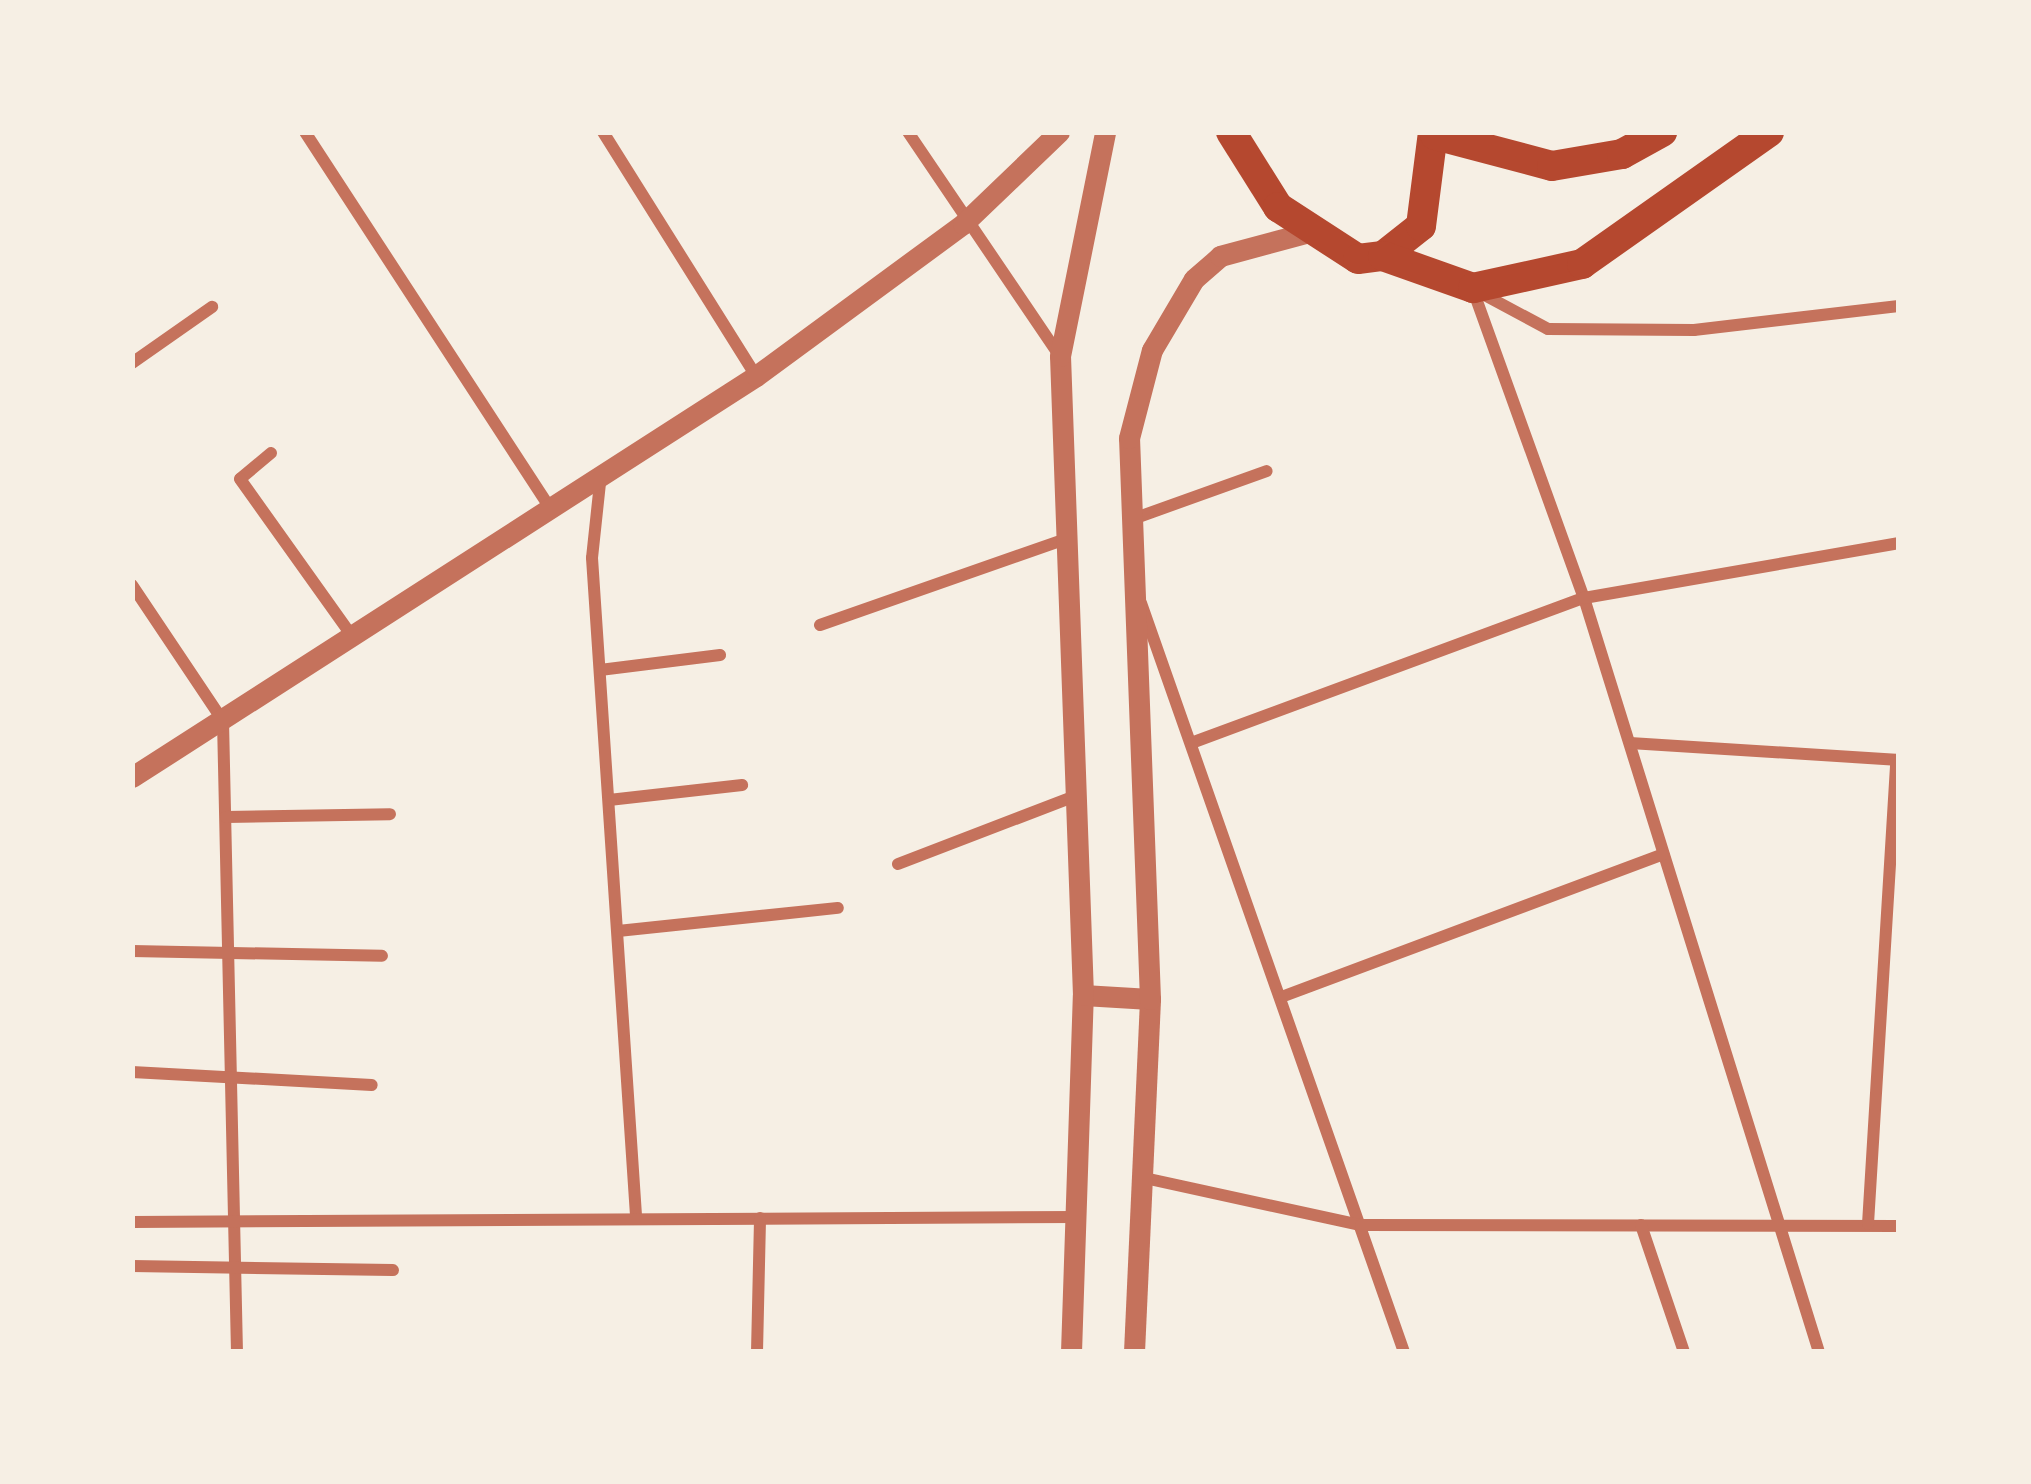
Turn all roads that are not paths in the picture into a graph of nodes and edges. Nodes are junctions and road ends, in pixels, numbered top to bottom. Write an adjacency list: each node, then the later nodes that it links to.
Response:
1 (305, 132): 22 (street)
2 (603, 132): 18 (street)
3 (908, 132): 10 (street)
4 (1059, 132): 10 (street)
5 (1105, 132): 16 (street)
6 (1231, 132): 11 (main road)
7 (1662, 132): 9 (main road)
8 (1769, 132): 13 (main road)
9 (1434, 134): 12 (main road)
10 (963, 224): 16 (street); 18 (street)
11 (1305, 233): 12 (main road); 23 (street)
12 (1383, 256): 13 (main road)
13 (1473, 288): 14 (street); 28 (street)
14 (1899, 306)
15 (212, 307): 17 (street)
16 (1060, 356): 24 (street)
17 (132, 363)
18 (756, 376): 21 (street)
19 (271, 453): 30 (street)
20 (1267, 471): 23 (street)
21 (600, 483): 22 (street); 32 (street)
22 (549, 507): 30 (street)
23 (1129, 520): 26 (street)
24 (1065, 539): 29 (street); 39 (street)
25 (1899, 543): 28 (street)
26 (1132, 580): 34 (street); 52 (street)
27 (132, 585): 33 (street)
28 (1584, 598): 34 (street); 35 (street)
29 (820, 625)
30 (352, 636): 33 (street)
31 (720, 655): 32 (street)
32 (600, 670): 40 (street)
33 (223, 722): 37 (street); 42 (street)
34 (1194, 742): 51 (street)
35 (1630, 742): 36 (street); 43 (street)
36 (1898, 760): 62 (street)
37 (132, 778)
38 (742, 785): 40 (street)
39 (1079, 794): 44 (street); 50 (street)
40 (609, 800): 46 (street)
41 (389, 814): 42 (street)
42 (226, 817): 48 (street)
43 (1663, 854): 51 (street); 65 (street)
44 (898, 864)
45 (838, 908): 46 (street)
46 (617, 931): 57 (street)
47 (132, 951): 48 (street)
48 (230, 954): 49 (street); 54 (street)
49 (382, 956)
50 (1083, 995): 52 (street); 58 (street)
51 (1284, 997): 63 (street)
52 (1150, 999): 56 (street)
53 (132, 1072): 54 (street)
54 (233, 1076): 55 (street); 60 (street)
55 (372, 1085)
56 (1140, 1177): 63 (street); 73 (street)
57 (636, 1216): 59 (street); 60 (street)
58 (1077, 1216): 59 (street); 72 (street)
59 (760, 1218): 71 (street)
60 (237, 1220): 61 (street); 68 (street)
61 (132, 1222)
62 (1868, 1224): 65 (street); 66 (street)
63 (1360, 1225): 64 (street); 74 (street)
64 (1641, 1225): 65 (street); 75 (street)
65 (1782, 1225): 76 (street)
66 (1899, 1226)
67 (132, 1266): 68 (street)
68 (237, 1267): 69 (street); 70 (street)
69 (393, 1270)
70 (238, 1352)
71 (757, 1352)
72 (1071, 1352)
73 (1134, 1352)
74 (1404, 1352)
75 (1684, 1352)
76 (1819, 1352)

